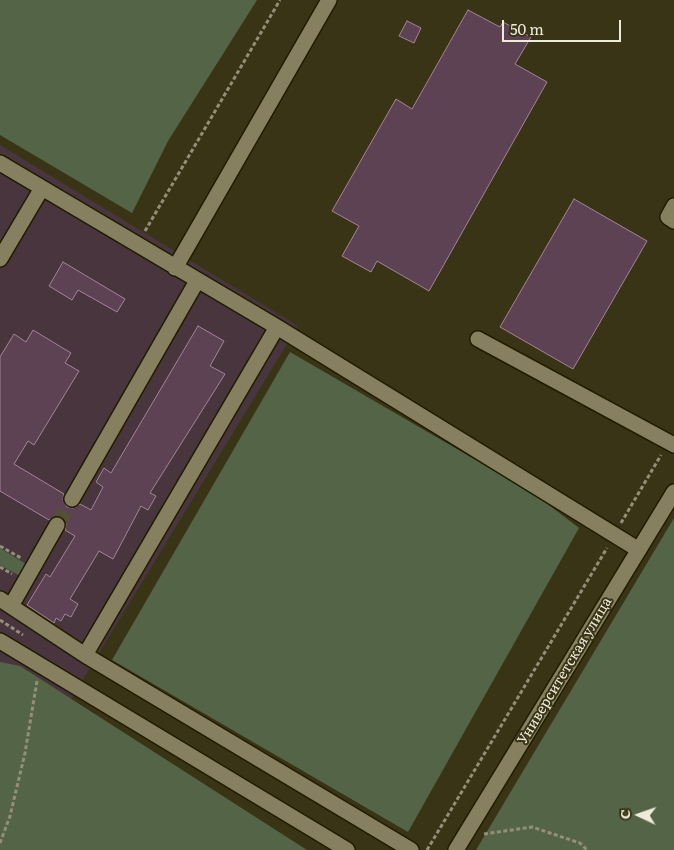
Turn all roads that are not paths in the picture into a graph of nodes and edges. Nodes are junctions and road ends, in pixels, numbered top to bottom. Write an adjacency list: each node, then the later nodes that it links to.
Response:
1 (330, 0): 7 (street)
2 (0, 163): 3 (street)
3 (42, 188): 6 (street); 7 (street)
4 (674, 206): 5 (street)
5 (674, 221)
6 (0, 260)
7 (175, 268): 8 (street)
8 (197, 281): 9 (street); 13 (street)
9 (277, 328): 15 (street); 18 (street)
10 (478, 339): 11 (street)
11 (671, 444)
12 (674, 492): 15 (street, Университетская улица)
13 (72, 499)
14 (57, 525): 16 (street)
15 (639, 550): 19 (street, Университетская улица)
16 (5, 603): 18 (street)
17 (0, 642): 20 (street)
18 (85, 655): 21 (street)
19 (459, 844)
20 (347, 850)
21 (411, 850)

